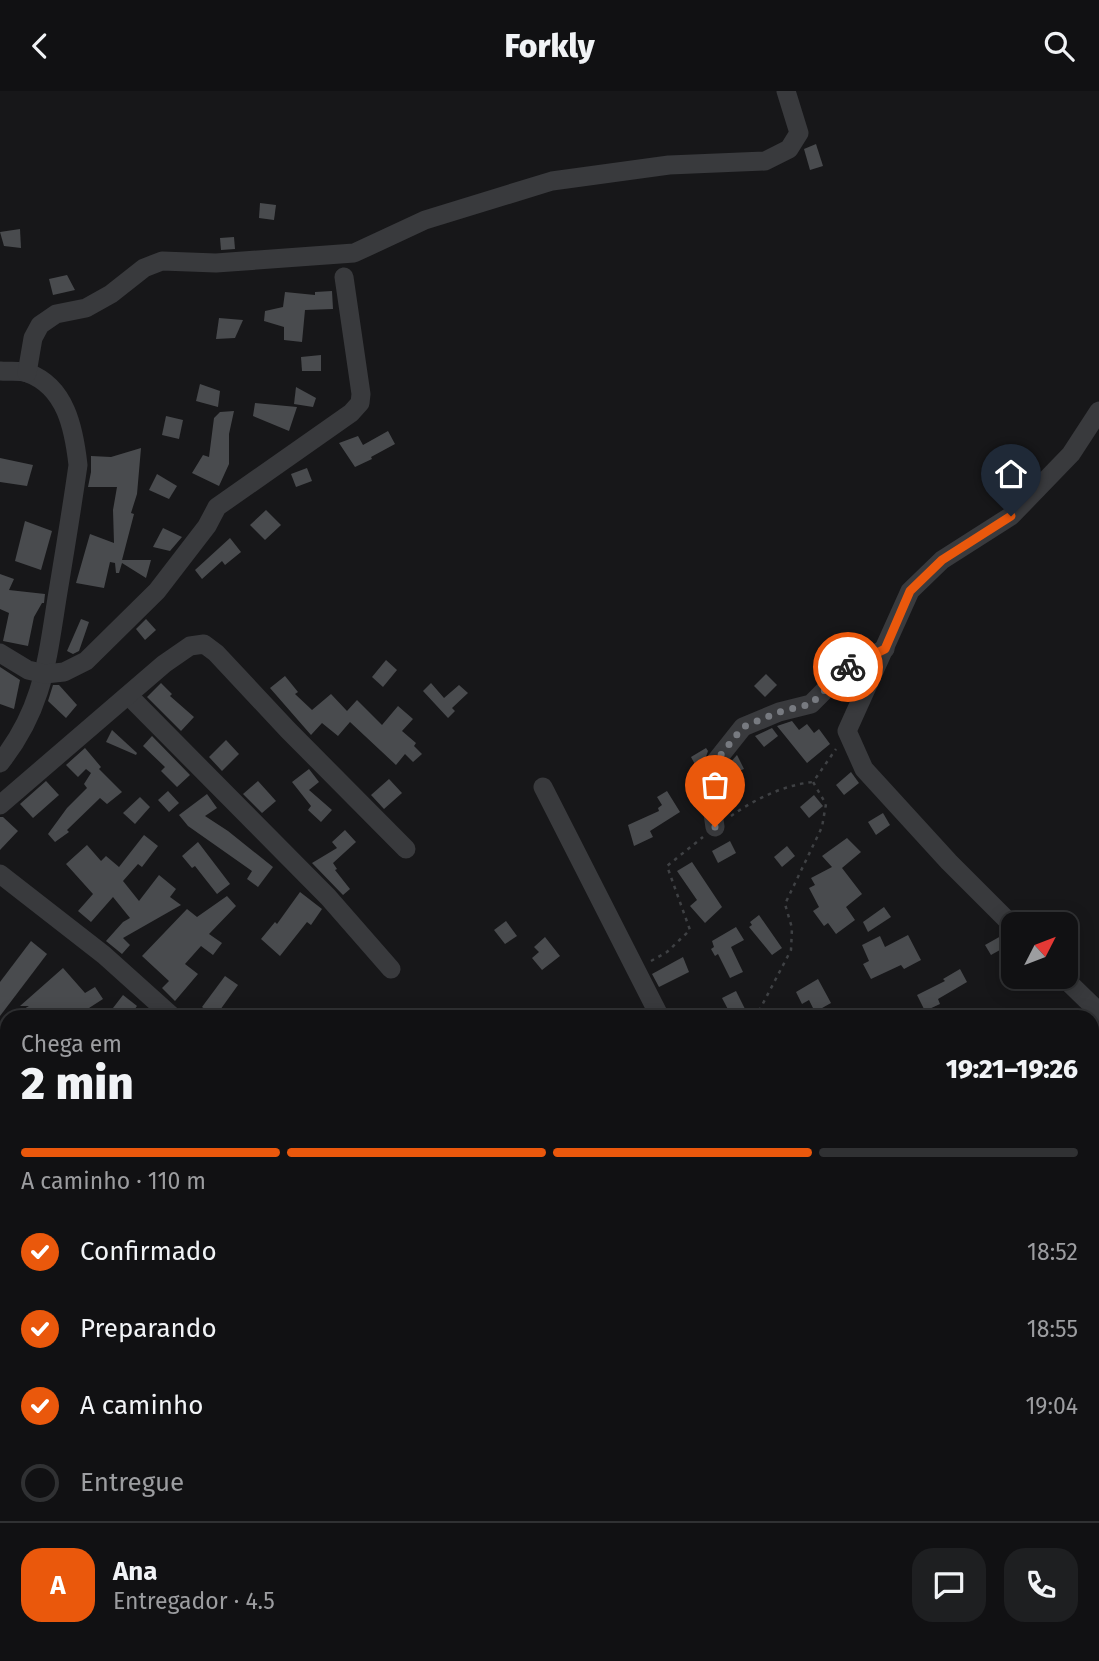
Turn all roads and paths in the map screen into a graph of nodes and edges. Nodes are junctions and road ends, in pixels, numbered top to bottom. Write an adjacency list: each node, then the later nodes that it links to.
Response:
1 (786, 91): 4 (street)
2 (344, 277): 8 (street)
3 (0, 371): 4 (street)
4 (27, 373): 8 (street)
5 (1099, 411): 6 (street)
6 (885, 649): 10 (street); 15 (street)
7 (0, 653): 8 (street)
8 (45, 674): 11 (street)
9 (129, 696): 14 (street); 16 (street); 19 (street)
10 (847, 731): 12 (path); 18 (street)
11 (0, 763)
12 (813, 782): 15 (path); 24 (path)
13 (543, 787): 20 (street)
14 (0, 805)
15 (715, 827): 20 (path)
16 (406, 849)
17 (0, 874): 22 (street)
18 (1001, 914)
19 (391, 969)
20 (635, 969): 23 (street)
21 (1075, 989): 25 (street)
22 (165, 1010)
23 (656, 1010)
24 (760, 1010)
25 (1097, 1010)

